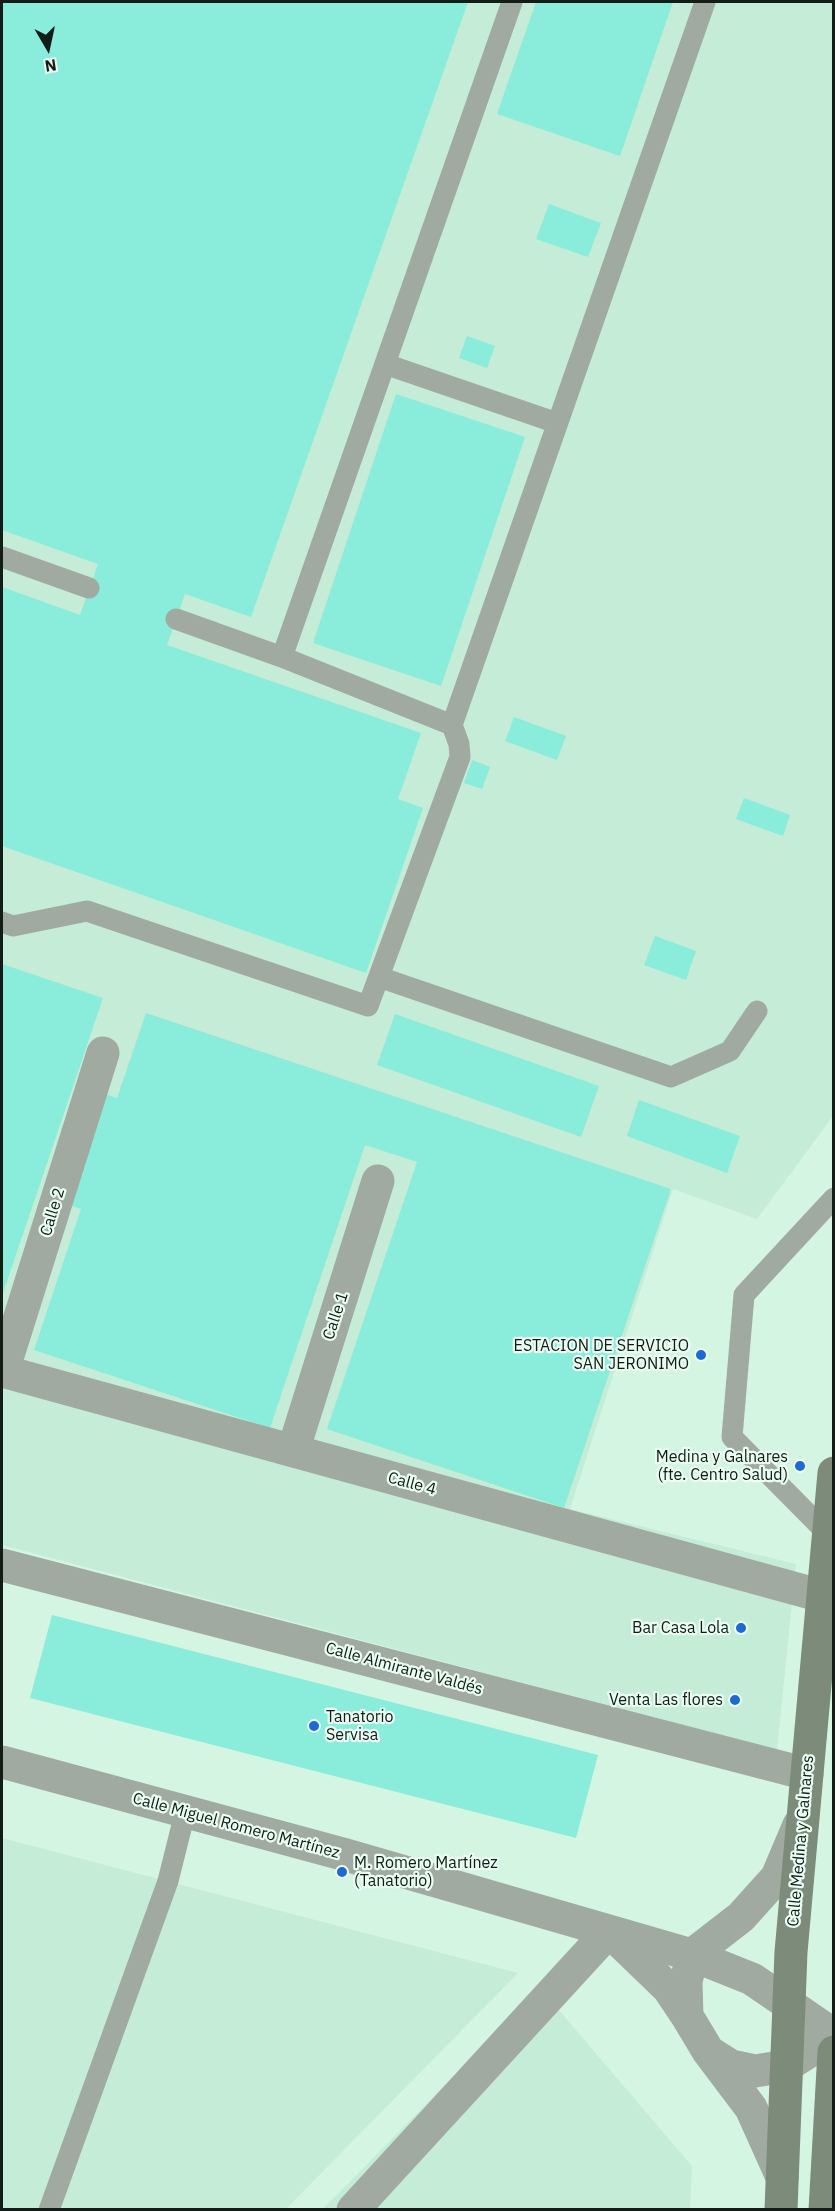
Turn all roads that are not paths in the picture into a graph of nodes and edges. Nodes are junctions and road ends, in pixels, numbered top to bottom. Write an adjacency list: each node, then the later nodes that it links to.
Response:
1 (512, 2): 3 (lane)
2 (705, 2): 4 (lane)
3 (385, 364): 4 (lane); 8 (lane)
4 (557, 423): 9 (lane)
5 (2, 557): 6 (lane)
6 (90, 588)
7 (176, 619): 8 (lane)
8 (282, 657): 9 (lane)
9 (452, 725): 11 (lane)
10 (2, 922): 11 (lane)
11 (379, 977): 12 (lane)
12 (757, 1011)
13 (103, 1053): 16 (street, Calle 2)
14 (378, 1181): 17 (street, Calle 1)
15 (834, 1198): 19 (lane)
16 (2, 1371): 17 (street, Calle 4)
17 (293, 1451): 21 (street, Calle 4)
18 (834, 1473): 19 (main road, Calle Medina y Galnares)
19 (828, 1534): 21 (main road, Calle Medina y Galnares)
20 (2, 1565): 23 (street, Calle Almirante Valdés)
21 (822, 1596): 23 (main road, Calle Medina y Galnares)
22 (2, 1762): 24 (street, Calle Miguel Romero Martínez)
23 (807, 1774): 25 (main road, Calle Medina y Galnares)
24 (184, 1813): 26 (street, Calle Miguel Romero Martínez); 35 (lane)
25 (804, 1815): 27 (street); 28 (main road, Calle Medina y Galnares)
26 (609, 1931): 27 (street, Calle Miguel Romero Martínez); 29 (street, Calle Miguel Romero Martínez); 36 (street)
27 (692, 1955): 28 (street, Calle Miguel Romero Martínez); 29 (street)
28 (789, 2003): 30 (street, Calle Miguel Romero Martínez); 33 (main road, Calle Medina y Galnares)
29 (687, 2016): 31 (street, Calle Miguel Romero Martínez)
30 (834, 2036): 33 (street)
31 (708, 2051): 33 (street); 34 (street)
32 (834, 2052): 38 (main road)
33 (786, 2066): 34 (main road, Calle Medina y Galnares)
34 (782, 2177): 37 (main road, Calle Medina y Galnares)
35 (49, 2210)
36 (353, 2210)
37 (781, 2210)
38 (825, 2210)

